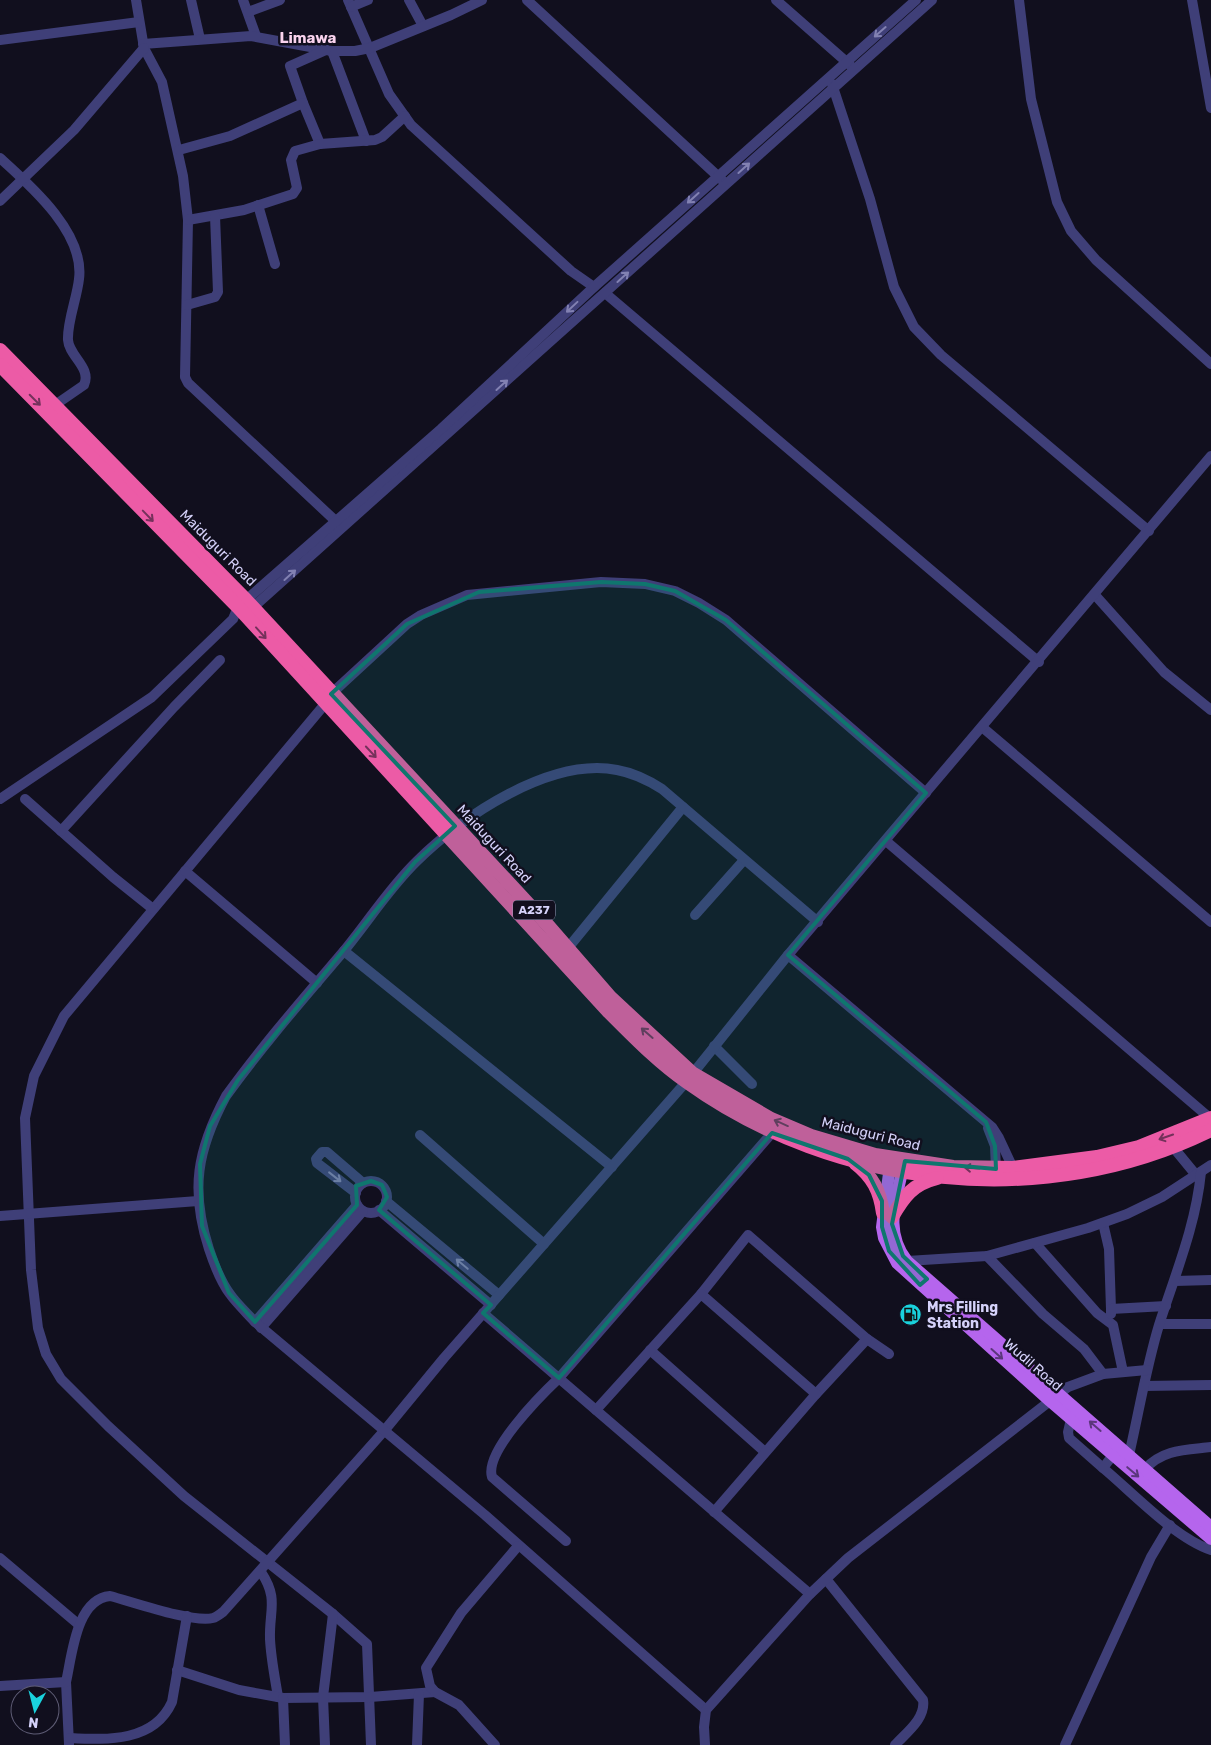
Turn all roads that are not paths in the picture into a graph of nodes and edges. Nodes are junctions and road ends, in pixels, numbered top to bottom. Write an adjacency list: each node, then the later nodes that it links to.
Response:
1 (136, 0): 16 (street)
2 (191, 0): 19 (street)
3 (243, 0): 15 (street)
4 (280, 0): 15 (street)
5 (368, 0): 14 (street)
6 (410, 0): 17 (street)
7 (482, 0): 17 (street)
8 (527, 0): 35 (street)
9 (776, 0): 24 (street)
10 (916, 0): 24 (street, one-way to 24)
11 (932, 0): 25 (street)
12 (1019, 0): 47 (street)
13 (1192, 0): 29 (street)
14 (349, 4): 22 (street)
15 (248, 12): 18 (street)
16 (139, 22): 20 (street); 21 (street)
17 (422, 26): 22 (street)
18 (256, 36): 19 (street); 23 (street)
19 (200, 39): 21 (street)
20 (0, 40)
21 (144, 46): 33 (street); 36 (street)
22 (370, 48): 23 (street); 30 (street)
23 (330, 50): 28 (street); 31 (street)
24 (847, 61): 25 (street); 26 (street)
25 (855, 69): 27 (street)
26 (830, 78): 27 (street); 35 (street)
27 (833, 88): 37 (street, one-way to 27); 53 (street)
28 (303, 103): 32 (street); 33 (street)
29 (1211, 108)
30 (405, 116): 31 (street); 43 (street)
31 (366, 141): 32 (street)
32 (320, 144): 39 (street)
33 (179, 150): 41 (street)
34 (0, 158): 36 (street)
35 (718, 176): 37 (street); 43 (street, one-way to 43)
36 (24, 180): 38 (street); 49 (street)
37 (726, 184): 44 (street, one-way to 37)
38 (0, 201)
39 (258, 205): 40 (street); 42 (street)
40 (215, 216): 41 (street); 45 (street)
41 (188, 220): 45 (street)
42 (276, 264)
43 (594, 287): 52 (street, one-way to 52)
44 (605, 292): 52 (street, one-way to 44); 57 (street)
45 (187, 305): 52 (street)
46 (0, 350): 49 (highway, Maiduguri Road / A237)
47 (1211, 364)
48 (0, 366): 55 (highway, Maiduguri Road / A237, one-way to 55)
49 (56, 405): 55 (highway, Maiduguri Road / A237)
50 (1211, 456): 51 (street)
51 (1207, 468): 53 (street)
52 (340, 525): 55 (street)
53 (1150, 531): 54 (street)
54 (1095, 595): 57 (street); 59 (street)
55 (243, 610): 58 (highway, Maiduguri Road / A237); 62 (street)
56 (220, 660): 66 (street)
57 (1039, 662): 60 (street)
58 (328, 699): 61 (street); 65 (highway, Maiduguri Road / A237); 69 (street)
59 (1211, 710)
60 (982, 727): 61 (street); 73 (street)
61 (926, 793): 67 (street)
62 (0, 799)
63 (25, 799): 66 (street)
64 (683, 807): 65 (street); 68 (street); 74 (street)
65 (451, 830): 74 (highway, Maiduguri Road / A237); 75 (street); 79 (highway, Maiduguri Road / A237)
66 (61, 831): 70 (street)
67 (886, 841): 72 (street); 81 (street)
68 (744, 860): 71 (street); 72 (street)
69 (185, 870): 70 (street); 77 (street)
70 (153, 909): 101 (street)
71 (695, 915)
72 (818, 922): 76 (street)
73 (1211, 922)
74 (568, 948): 79 (highway, Maiduguri Road / A237, one-way to 74)
75 (344, 950): 77 (street); 90 (street)
76 (788, 956): 78 (street); 82 (street)
77 (317, 983): 97 (street)
78 (714, 1046): 79 (street); 80 (street)
79 (689, 1077): 84 (highway, Maiduguri Road / A237); 88 (highway, Maiduguri Road / A237, one-way to 79); 90 (street)
80 (752, 1084)
81 (1211, 1118): 91 (highway, Maiduguri Road / A237, one-way to 91)
82 (986, 1122): 91 (street); 92 (street)
83 (1211, 1130): 86 (highway, Maiduguri Road / A237)
84 (772, 1133): 87 (highway, Maiduguri Road / A237); 130 (street)
85 (420, 1135): 108 (street)
86 (1173, 1147): 93 (street); 94 (highway, Maiduguri Road / A237)
87 (848, 1158): 88 (highway, Maiduguri Road / A237); 102 (highway)
88 (897, 1165): 92 (highway, Maiduguri Road / A237, one-way to 88); 94 (highway, Maiduguri Road / A237); 102 (main road, Wudil Road)
89 (1211, 1165): 93 (street)
90 (612, 1167): 108 (street)
91 (1013, 1168): 92 (highway, Maiduguri Road / A237)
92 (996, 1169)
93 (1198, 1173): 104 (street); 112 (street)
94 (941, 1177): 102 (highway)
95 (363, 1183): 96 (street); 96 (street, one-way to 96); 98 (street)
96 (356, 1193): 99 (street)
97 (198, 1201): 101 (street); 123 (street)
98 (386, 1201): 100 (street); 105 (street)
99 (360, 1208): 100 (street); 123 (street)
100 (379, 1210): 106 (street)
101 (29, 1213): 103 (street); 154 (street)
102 (888, 1215): 110 (main road, Wudil Road); 113 (main road, Wudil Road)
103 (0, 1216)
104 (1103, 1223): 107 (street); 118 (street)
105 (424, 1232): 106 (street); 115 (street, one-way to 105)
106 (417, 1242): 116 (street)
107 (1035, 1243): 109 (street); 120 (street)
108 (544, 1244): 115 (street)
109 (987, 1256): 110 (street); 129 (street)
110 (907, 1261): 113 (main road, Wudil Road)
111 (1211, 1280): 112 (street)
112 (1175, 1281): 117 (street)
113 (923, 1282): 134 (main road, Wudil Road)
114 (701, 1294): 124 (street); 125 (street); 133 (street)
115 (499, 1295): 116 (street)
116 (491, 1305): 119 (street)
117 (1166, 1306): 118 (street); 121 (street)
118 (1112, 1309): 120 (street)
119 (484, 1313): 130 (street); 137 (street)
120 (1111, 1323): 128 (street)
121 (1160, 1324): 122 (street); 127 (street)
122 (1211, 1324)
123 (258, 1325): 137 (street)
124 (867, 1339): 126 (street); 133 (street)
125 (650, 1350): 135 (street); 139 (street)
126 (889, 1354)
127 (1147, 1370): 128 (street); 132 (street)
128 (1123, 1372): 129 (street)
129 (1103, 1374): 134 (street)
130 (559, 1378): 135 (street); 150 (street)
131 (1211, 1385): 132 (street)
132 (1144, 1386): 141 (street)
133 (816, 1394): 139 (street)
134 (1055, 1398): 136 (main road, Wudil Road); 141 (main road, Wudil Road, one-way to 134); 156 (street)
135 (596, 1410): 146 (street)
136 (1071, 1419): 140 (main road, Wudil Road); 142 (street)
137 (384, 1431): 151 (street); 154 (street)
138 (1211, 1447): 143 (street)
139 (765, 1452): 146 (street)
140 (1113, 1455): 142 (street); 144 (main road, Wudil Road, one-way to 144)
141 (1129, 1455): 143 (main road, Wudil Road)
142 (1103, 1468): 145 (street)
143 (1145, 1469): 148 (main road, Wudil Road)
144 (1163, 1498): 145 (street); 149 (main road, Wudil Road)
145 (1153, 1510): 147 (street)
146 (714, 1512): 157 (street)
147 (1170, 1525): 152 (street); 178 (street)
148 (1211, 1526)
149 (1211, 1539)
150 (566, 1541)
151 (518, 1546): 164 (street); 169 (street)
152 (1211, 1550)
153 (0, 1558): 160 (street)
154 (268, 1562): 155 (street); 158 (street)
155 (260, 1572): 159 (street); 166 (street)
156 (826, 1579): 157 (street); 177 (street)
157 (810, 1594): 169 (street)
158 (333, 1614): 167 (street); 168 (street)
159 (186, 1616): 160 (street); 161 (street)
160 (78, 1624): 162 (street)
161 (177, 1670): 166 (street); 170 (street)
162 (66, 1682): 163 (street); 170 (street)
163 (0, 1686)
164 (435, 1692): 165 (street); 175 (street)
165 (419, 1694): 168 (street); 174 (street)
166 (281, 1697): 167 (street); 171 (street)
167 (323, 1697): 168 (street); 172 (street)
168 (370, 1697): 173 (street)
169 (706, 1710): 176 (street)
170 (69, 1742)
171 (285, 1745)
172 (325, 1745)
173 (371, 1745)
174 (417, 1745)
175 (495, 1745)
176 (705, 1745)
177 (895, 1745)
178 (1065, 1745)

